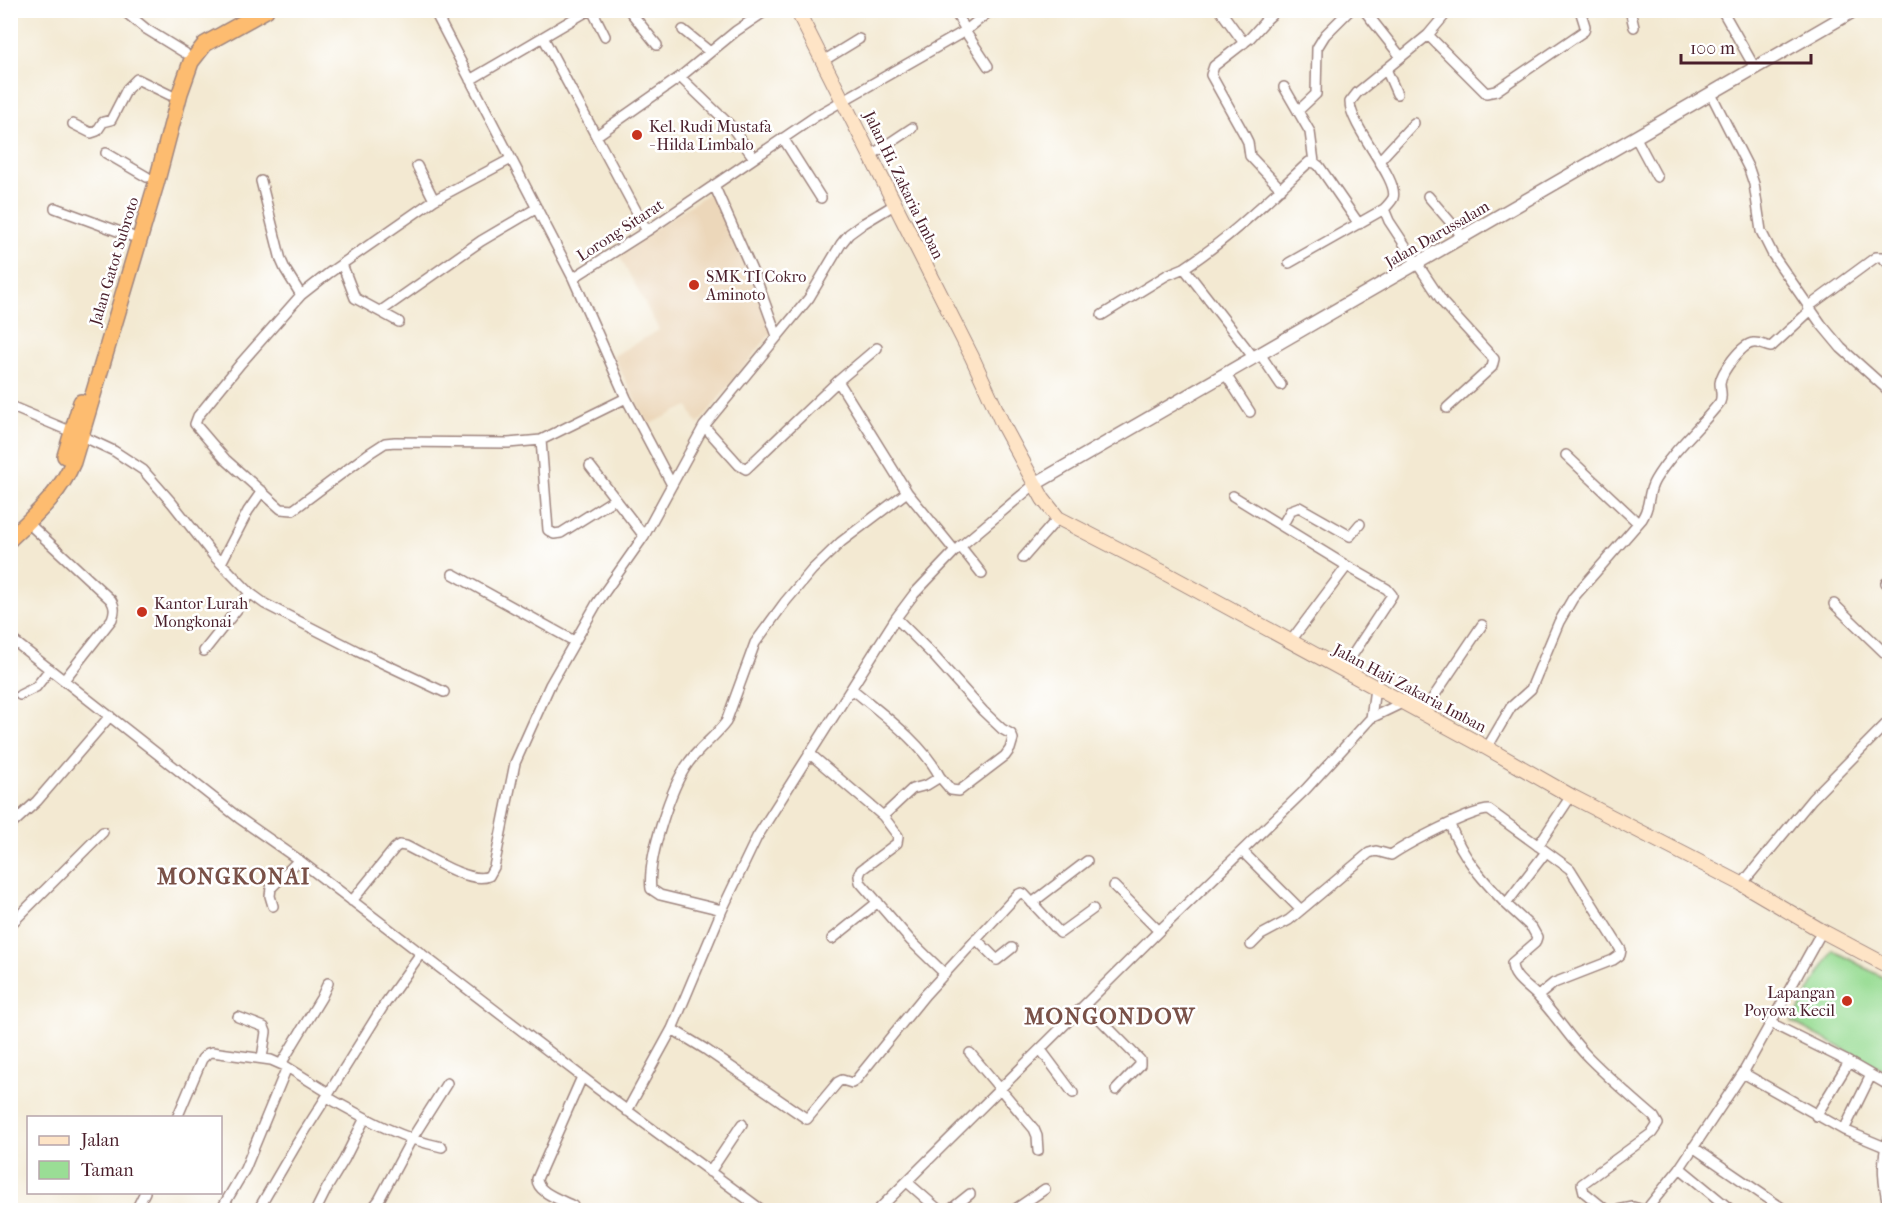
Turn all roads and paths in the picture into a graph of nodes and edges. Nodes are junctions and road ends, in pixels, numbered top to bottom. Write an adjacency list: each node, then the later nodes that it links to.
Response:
1 (123, 10): 32 (street)
2 (246, 10): 22 (highway, Jalan Gatot Subroto)
3 (266, 10): 22 (highway, Jalan Gatot Subroto)
4 (434, 10): 40 (street, Lorong Sitarat)
5 (590, 10): 27 (street); 28 (street)
6 (629, 10): 31 (street)
7 (767, 10): 33 (street)
8 (797, 10): 35 (main road, Jalan Hi. Zakaria Imban)
9 (954, 10): 25 (street)
10 (991, 10): 25 (street, Lorong Sitarat)
11 (1220, 10): 30 (street)
12 (1261, 10): 21 (street)
13 (1277, 10): 21 (street)
14 (1350, 10): 46 (street)
15 (1364, 10): 34 (street)
16 (1449, 10): 26 (street)
17 (1580, 10): 26 (street)
18 (1630, 10): 23 (street)
19 (1722, 10): 37 (street)
20 (1855, 10): 37 (street, Jalan Darussalam)
21 (1267, 19): 30 (street)
22 (228, 25): 32 (highway, Jalan Gatot Subroto); 83 (highway, Jalan Gatot Subroto)
23 (1634, 27)
24 (683, 30): 33 (street)
25 (965, 30): 36 (street); 45 (street, Lorong Sitarat)
26 (1428, 35): 34 (street)
27 (605, 36)
28 (543, 37): 40 (street); 50 (street)
29 (859, 39): 35 (street)
30 (1244, 43): 64 (street)
31 (657, 45)
32 (180, 50): 44 (highway, Jalan Gatot Subroto)
33 (710, 52): 39 (street)
34 (1401, 57): 38 (street)
35 (823, 61): 45 (main road, Jalan Hi. Zakaria Imban)
36 (988, 66)
37 (1755, 68): 43 (street, Jalan Darussalam)
38 (1386, 69): 42 (street); 57 (street)
39 (680, 78): 50 (street); 55 (street)
40 (470, 80): 56 (street, Lorong Sitarat)
41 (1284, 87): 46 (street)
42 (1397, 94)
43 (1712, 94): 52 (street, Jalan Darussalam); 84 (street)
44 (170, 95): 48 (street); 60 (highway, Jalan Gatot Subroto)
45 (844, 101): 51 (street, Lorong Sitarat); 54 (main road, Jalan Hi. Zakaria Imban)
46 (1299, 110): 58 (street)
47 (1414, 123): 57 (street)
48 (73, 124)
49 (912, 128): 54 (street)
50 (596, 136): 73 (street)
51 (783, 138): 55 (street, Lorong Sitarat); 66 (street)
52 (1636, 138): 61 (street); 75 (street, Jalan Darussalam)
53 (106, 153): 60 (street)
54 (870, 156): 68 (main road, Jalan Hi. Zakaria Imban)
55 (754, 158): 63 (street, Lorong Sitarat)
56 (512, 159): 67 (street); 70 (street, Lorong Sitarat)
57 (1379, 161): 71 (street)
58 (1314, 162): 64 (street); 72 (street)
59 (417, 166): 67 (street)
60 (147, 177): 74 (highway, Jalan Gatot Subroto)
61 (1657, 177)
62 (261, 181): 82 (street)
63 (714, 185): 73 (street, Lorong Sitarat); 88 (street)
64 (1281, 189): 80 (street)
65 (1428, 196): 75 (street)
66 (821, 198)
67 (434, 200): 79 (street)
68 (894, 205): 88 (street); 92 (main road, Jalan Hi. Zakaria Imban)
69 (55, 208): 74 (street)
70 (537, 208): 81 (street, Lorong Sitarat); 85 (street)
71 (1384, 209): 72 (street); 77 (street)
72 (1359, 224): 76 (street)
73 (647, 231): 81 (street, Lorong Sitarat)
74 (131, 236): 83 (highway, Jalan Gatot Subroto)
75 (1464, 238): 77 (street, Jalan Darussalam)
76 (1289, 263)
77 (1416, 265): 90 (street, Jalan Darussalam); 98 (street)
78 (1890, 265): 84 (street)
79 (336, 268): 82 (street); 85 (street)
80 (1184, 268): 86 (street); 90 (street)
81 (573, 278): 96 (street)
82 (302, 295): 107 (street)
83 (116, 298): 101 (highway, Jalan Gatot Subroto)
84 (1809, 308): 95 (street); 113 (street)
85 (381, 310): 87 (street)
86 (1102, 315)
87 (399, 322)
88 (777, 336): 100 (street)
89 (877, 348): 93 (street)
90 (1257, 356): 91 (street, Jalan Darussalam); 94 (street)
91 (1226, 375): 99 (street); 105 (street, Jalan Darussalam)
92 (980, 376): 105 (main road, Jalan Haji Zakaria Imban)
93 (838, 381): 100 (street); 108 (street)
94 (1281, 385)
95 (1890, 392)
96 (626, 398): 102 (street); 106 (street)
97 (10, 406): 101 (street)
98 (1447, 408)
99 (1250, 412)
100 (704, 426): 106 (street)
101 (77, 434): 112 (highway, Jalan Gatot Subroto); 116 (highway, Jalan Gatot Subroto); 121 (street)
102 (541, 440): 107 (street); 110 (street)
103 (1566, 455): 113 (street)
104 (590, 466): 110 (street)
105 (1035, 484): 111 (main road, Jalan Haji Zakaria Imban); 119 (street)
106 (672, 485): 117 (street)
107 (262, 491): 121 (street)
108 (907, 492): 119 (street); 167 (street)
109 (1233, 496): 115 (street)
110 (615, 499): 117 (street)
111 (1058, 518): 120 (street); 131 (main road, Jalan Haji Zakaria Imban)
112 (27, 522): 118 (highway, Jalan Gatot Subroto); 136 (street)
113 (1638, 523): 146 (street)
114 (1360, 524): 115 (street)
115 (1282, 525): 122 (street)
116 (10, 527)
117 (644, 536): 130 (street)
118 (10, 539)
119 (958, 549): 124 (street); 127 (street)
120 (1023, 558)
121 (221, 563): 125 (street)
122 (1347, 566): 131 (street); 135 (street)
123 (453, 574): 130 (street)
124 (982, 574)
125 (250, 593): 132 (street); 139 (street)
126 (1834, 604): 133 (street)
127 (896, 618): 138 (street); 148 (street)
128 (1482, 625): 142 (street)
129 (10, 638): 134 (street)
130 (574, 641): 161 (street)
131 (1290, 642): 135 (main road, Jalan Haji Zakaria Imban)
132 (204, 651)
133 (1890, 658)
134 (50, 669): 136 (street); 140 (street)
135 (1342, 671): 137 (main road, Jalan Haji Zakaria Imban)
136 (64, 680): 143 (street)
137 (1375, 688): 141 (main road, Jalan Haji Zakaria Imban); 144 (street)
138 (852, 689): 147 (street); 148 (street)
139 (444, 692)
140 (20, 695)
141 (1402, 703): 142 (main road, Jalan Haji Zakaria Imban); 144 (street)
142 (1422, 714): 146 (main road, Jalan Haji Zakaria Imban)
143 (110, 716): 151 (street); 157 (street)
144 (1371, 718): 155 (street)
145 (1890, 720): 159 (street)
146 (1488, 748): 149 (main road, Jalan Haji Zakaria Imban)
147 (809, 753): 150 (street); 167 (street)
148 (940, 777): 150 (street)
149 (1571, 796): 154 (street); 159 (main road, Jalan Haji Zakaria Imban)
150 (883, 816): 162 (street)
151 (13, 819)
152 (1449, 825): 154 (street); 164 (street); 168 (street)
153 (103, 832): 169 (street)
154 (1538, 846): 156 (street)
155 (1243, 852): 168 (street); 170 (street)
156 (1546, 852): 164 (street); 180 (street)
157 (299, 860): 161 (street); 165 (street)
158 (1087, 861): 163 (street)
159 (1742, 884): 171 (main road, Jalan Haji Zakaria Imban)
160 (1114, 886): 170 (street)
161 (352, 901): 176 (street)
162 (878, 902): 172 (street); 178 (street)
163 (1032, 903): 166 (street); 173 (street)
164 (1506, 904): 180 (street)
165 (273, 906)
166 (1093, 909)
167 (722, 910): 184 (street)
168 (1301, 910): 174 (street)
169 (10, 925)
170 (1159, 931): 181 (street)
171 (1822, 931): 177 (main road, Jalan Haji Zakaria Imban); 183 (street)
172 (831, 939)
173 (976, 939): 175 (street); 178 (street)
174 (1251, 945)
175 (1012, 948)
176 (421, 953): 192 (street); 198 (street)
177 (1890, 967)
178 (945, 974): 184 (street)
179 (327, 984): 189 (street)
180 (1538, 996): 228 (street)
181 (1086, 1005): 185 (street); 196 (street)
182 (238, 1017): 187 (street)
183 (1771, 1023): 188 (street); 190 (street)
184 (672, 1029): 199 (street)
185 (1041, 1050): 195 (street); 197 (street)
186 (970, 1053): 195 (street)
187 (262, 1058): 189 (street); 200 (street)
188 (1849, 1062): 191 (street); 201 (street)
189 (284, 1066): 198 (street); 219 (street)
190 (1743, 1073): 201 (street); 208 (street)
191 (1871, 1075): 194 (street); 204 (street)
192 (582, 1077): 199 (street); 217 (street)
193 (447, 1083): 206 (street)
194 (1890, 1086)
195 (1001, 1089): 210 (street); 213 (street)
196 (1116, 1090)
197 (1073, 1093)
198 (328, 1095): 202 (street); 220 (street)
199 (624, 1108): 212 (street)
200 (178, 1116)
201 (1816, 1116): 204 (street)
202 (365, 1118): 206 (street); 221 (street)
203 (742, 1124): 212 (street)
204 (1844, 1130): 209 (street)
205 (1890, 1136): 209 (street)
206 (411, 1140): 207 (street); 222 (street)
207 (442, 1147)
208 (1693, 1147): 211 (street); 232 (street)
209 (1885, 1147): 233 (street)
210 (1038, 1151)
211 (1680, 1168): 230 (street); 231 (street)
212 (710, 1172): 223 (street)
213 (907, 1182): 224 (street); 225 (street)
214 (1045, 1189): 227 (street)
215 (144, 1194): 218 (street)
216 (970, 1194): 226 (street)
217 (573, 1206)
218 (136, 1210)
219 (221, 1210)
220 (258, 1210)
221 (316, 1210)
222 (371, 1210)
223 (762, 1210)
224 (878, 1210)
225 (939, 1210)
226 (952, 1210)
227 (1014, 1210)
228 (1606, 1210)
229 (1618, 1210): 230 (street)
230 (1647, 1210)
231 (1731, 1210)
232 (1785, 1210)
233 (1889, 1210)

